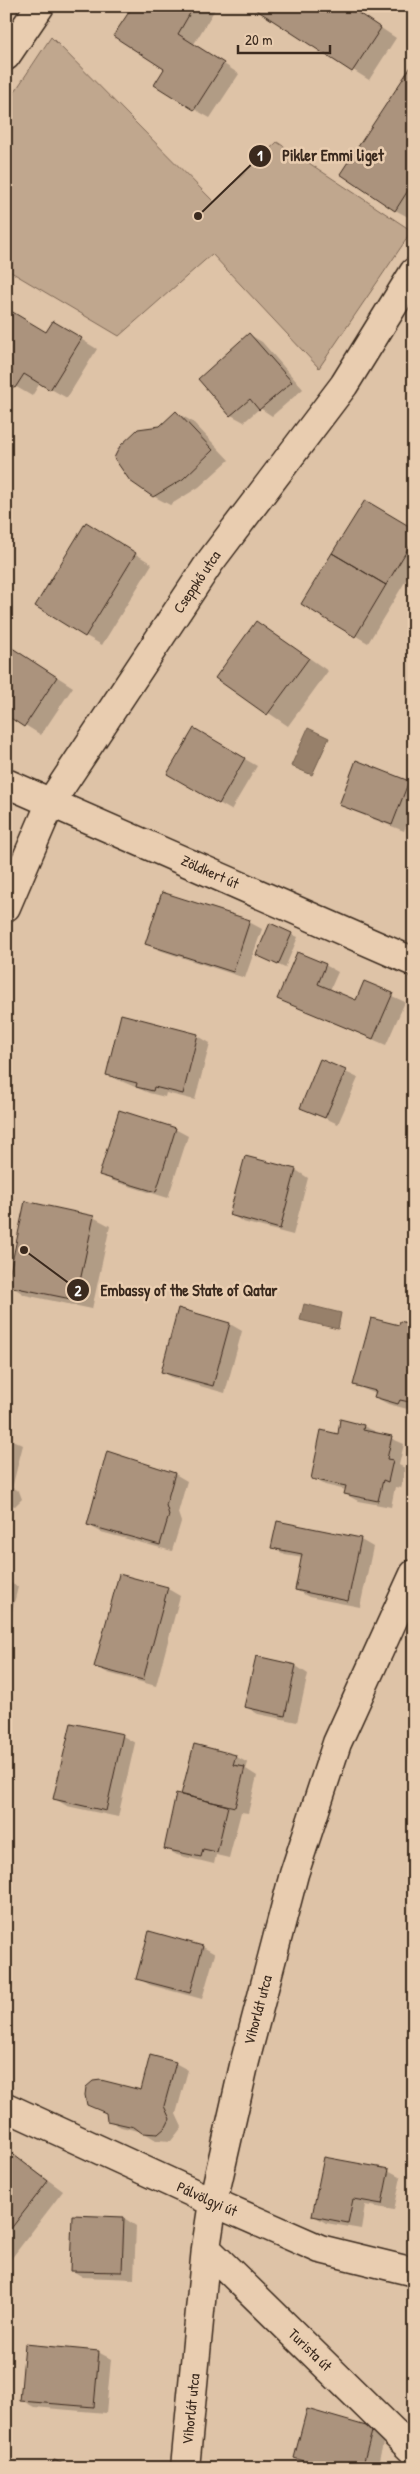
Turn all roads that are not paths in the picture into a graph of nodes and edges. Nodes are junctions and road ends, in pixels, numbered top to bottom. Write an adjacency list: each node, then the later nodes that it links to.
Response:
1 (40, 6): 2 (street)
2 (6, 56)
3 (414, 272): 5 (street, Cseppkő utca)
4 (6, 783): 5 (street, Zöldkert út)
5 (51, 802): 6 (street, Cseppkő utca); 7 (street, Zöldkert út)
6 (6, 907)
7 (414, 962)
8 (414, 1574): 10 (street, Vihorlát utca)
9 (6, 2107): 10 (street, Pálvölgyi út)
10 (213, 2202): 11 (street, Vihorlát utca); 12 (street, Pálvölgyi út)
11 (206, 2248): 13 (street, Turista út); 14 (street, Vihorlát utca)
12 (414, 2272)
13 (414, 2452)
14 (185, 2468)

